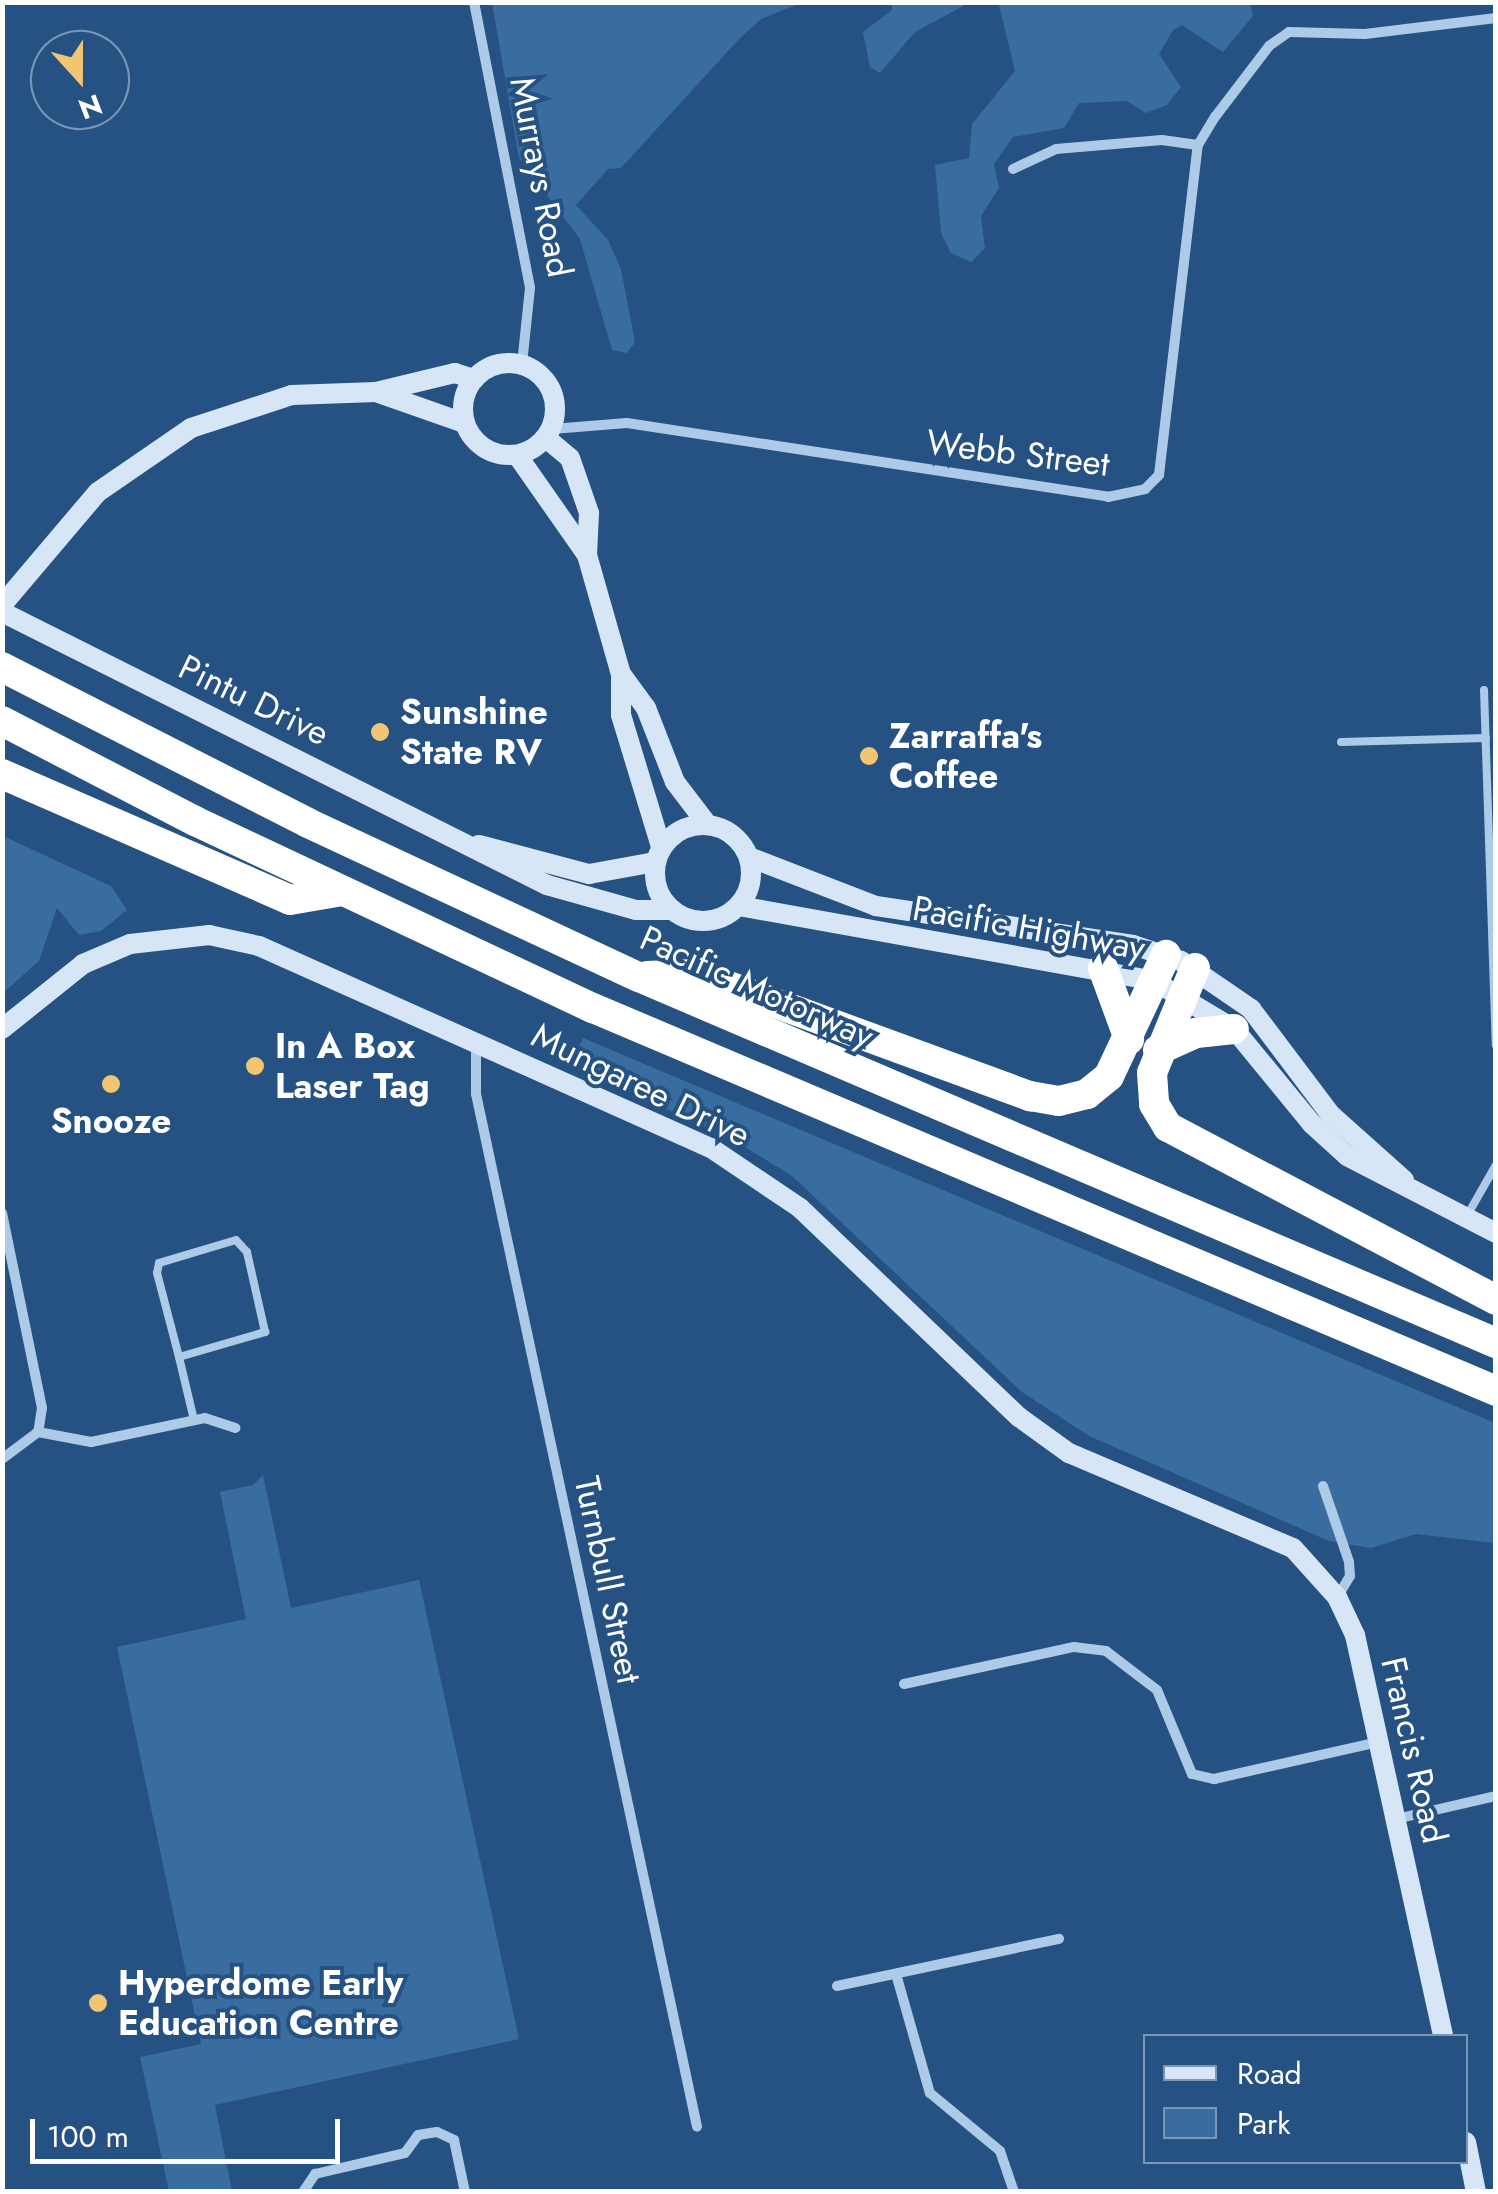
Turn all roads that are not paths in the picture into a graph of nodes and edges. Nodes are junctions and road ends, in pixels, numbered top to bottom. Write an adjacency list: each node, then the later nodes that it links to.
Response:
1 (474, 2): 5 (street, Murrays Road)
2 (1496, 18): 3 (street, Webb Street)
3 (1198, 145): 4 (street); 9 (street, Webb Street)
4 (1013, 169)
5 (522, 364): 6 (street); 9 (street)
6 (474, 378): 7 (street); 8 (street)
7 (376, 392): 8 (street); 12 (street)
8 (464, 423): 10 (street)
9 (549, 433): 10 (street); 11 (street)
10 (517, 455): 11 (street)
11 (587, 556): 14 (street)
12 (2, 608): 21 (street, Pintu Drive)
13 (2, 666): 29 (highway, Pacific Motorway)
14 (621, 674): 20 (street); 22 (street)
15 (1484, 690): 17 (lane)
16 (2, 721): 24 (highway)
17 (1486, 738): 18 (lane); 34 (lane)
18 (1341, 742)
19 (2, 774): 24 (highway)
20 (707, 824): 22 (street); 23 (street)
21 (477, 844): 22 (street, Pintu Drive); 26 (street, Pintu Drive)
22 (658, 855): 26 (street)
23 (750, 856): 25 (street); 28 (street, Pacific Highway)
24 (342, 892): 44 (highway)
25 (739, 906): 26 (street); 27 (street, Pacific Highway)
26 (671, 910)
27 (1103, 968): 28 (street, Pacific Highway); 32 (highway)
28 (1174, 975): 31 (street, Pacific Highway); 32 (highway); 35 (highway); 37 (street, Pacific Highway)
29 (640, 976): 32 (highway); 42 (highway, Pacific Motorway)
30 (2, 1029): 33 (street, Mungaree Drive)
31 (1234, 1030): 35 (highway); 37 (street, Pacific Highway)
32 (1129, 1039)
33 (476, 1044): 50 (street, Mungaree Drive); 59 (street, Turnbull Street)
34 (1496, 1044)
35 (1158, 1050): 41 (highway)
36 (1496, 1165): 39 (lane)
37 (1414, 1191): 39 (street)
38 (2, 1213): 47 (street)
39 (1466, 1218): 40 (street)
40 (1496, 1233)
41 (1496, 1300)
42 (1496, 1342)
43 (178, 1358): 43 (lane); 45 (lane)
44 (1496, 1391)
45 (194, 1420): 46 (street); 47 (street)
46 (235, 1428)
47 (38, 1432): 48 (street)
48 (2, 1459)
49 (1322, 1486): 50 (street)
50 (1337, 1597): 52 (street, Francis Road)
51 (904, 1684): 52 (street)
52 (1380, 1742): 54 (street, Francis Road)
53 (1496, 1796): 54 (street)
54 (1396, 1818): 58 (street, Francis Road)
55 (1059, 1939): 56 (street)
56 (896, 1974): 57 (street); 63 (street)
57 (837, 1986)
58 (1443, 2034)
59 (697, 2126)
60 (1468, 2152): 64 (street)
61 (303, 2192): 62 (street)
62 (465, 2192)
63 (1014, 2192)
64 (1476, 2192)

